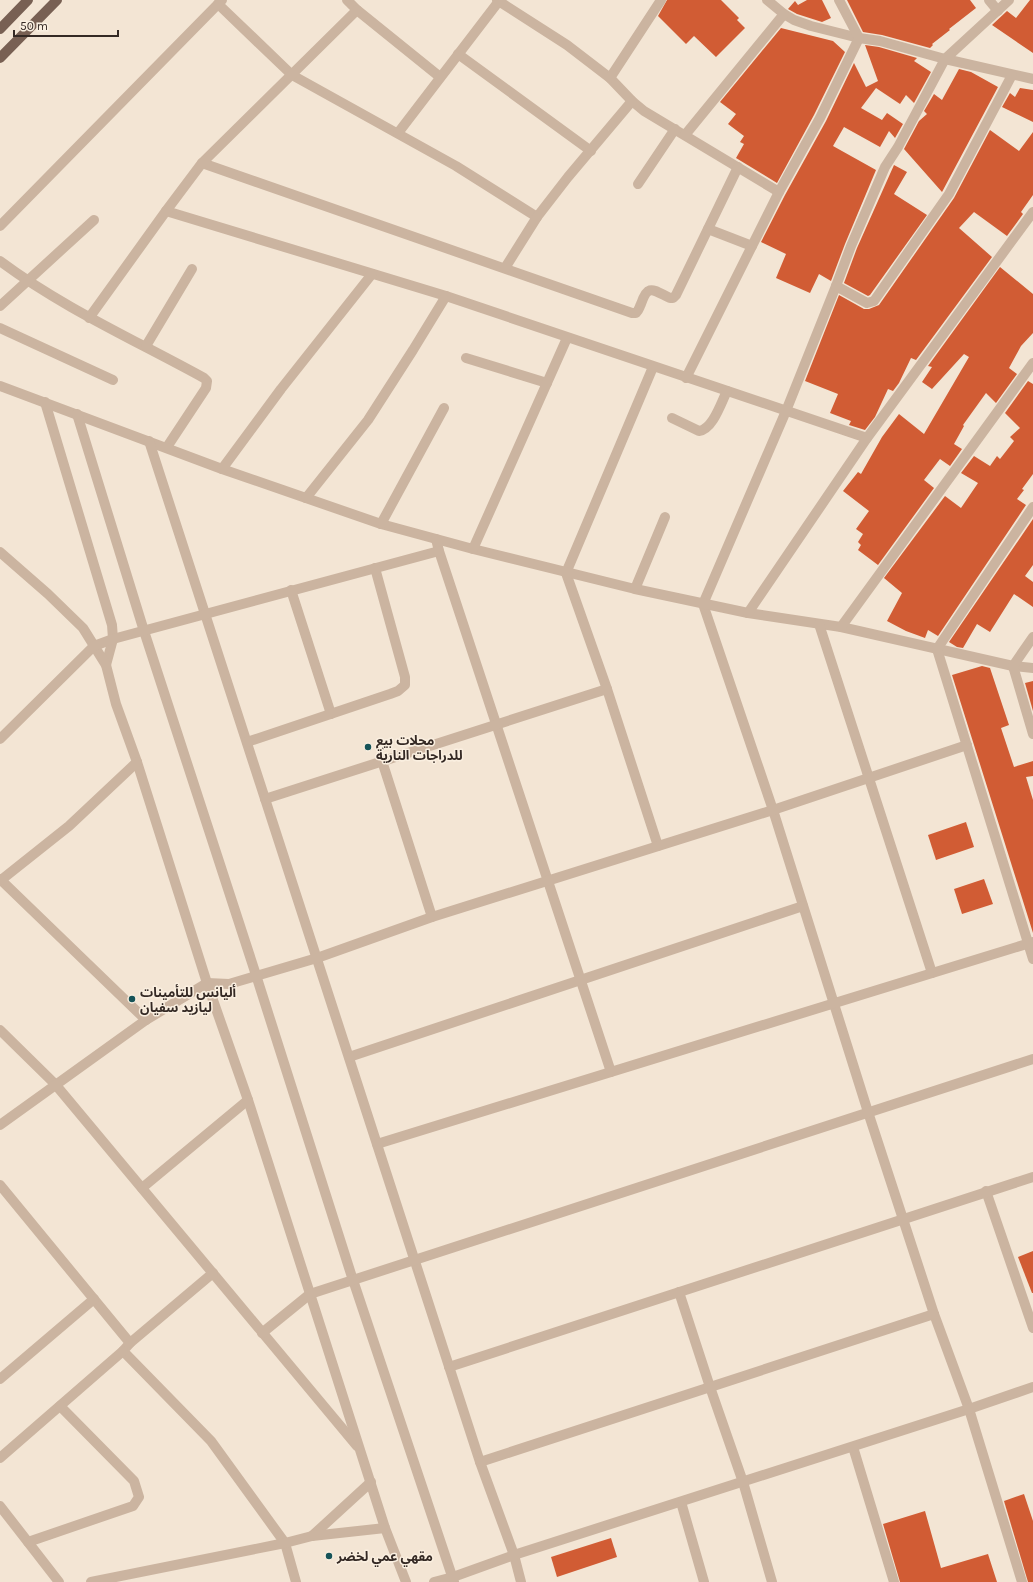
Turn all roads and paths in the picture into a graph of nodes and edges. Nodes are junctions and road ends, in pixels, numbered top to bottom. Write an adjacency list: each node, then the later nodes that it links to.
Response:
1 (28, 0): 14 (main road)
2 (56, 0): 17 (main road)
3 (347, 0): 11 (street)
4 (661, 0): 22 (street)
5 (767, 0): 13 (street)
6 (839, 0): 15 (street)
7 (989, 0): 12 (street)
8 (1009, 0): 12 (street)
9 (498, 1): 16 (street); 22 (street)
10 (220, 2): 19 (street); 37 (street)
11 (357, 10): 19 (street); 21 (street)
12 (998, 12): 18 (street)
13 (784, 14): 15 (street); 27 (street)
14 (0, 29)
15 (859, 38): 18 (street); 32 (street)
16 (458, 54): 21 (street); 28 (street)
17 (0, 58)
18 (945, 59): 20 (street); 45 (street)
19 (292, 75): 26 (street); 29 (street)
20 (1012, 75): 23 (street); 45 (street)
21 (440, 78): 26 (street)
22 (610, 78): 24 (street)
23 (1033, 79)
24 (632, 101): 25 (street); 28 (street)
25 (675, 129): 27 (street); 31 (street)
26 (398, 133): 35 (street)
27 (685, 135): 30 (street)
28 (590, 150): 35 (street)
29 (202, 163): 33 (street); 41 (street)
30 (738, 167): 32 (street); 38 (street)
31 (638, 184)
32 (779, 192): 39 (street)
33 (166, 211): 43 (street); 48 (street)
34 (1033, 212): 65 (street)
35 (537, 217): 41 (street)
36 (94, 220): 44 (street)
37 (0, 226)
38 (708, 229): 39 (street); 41 (street)
39 (752, 246): 55 (street)
40 (0, 261): 44 (street)
41 (505, 268)
42 (192, 269): 51 (street)
43 (372, 274): 46 (street); 68 (street)
44 (27, 282): 47 (street); 48 (street)
45 (836, 286): 62 (street)
46 (446, 296): 50 (street); 69 (street)
47 (0, 306)
48 (89, 318): 51 (street)
49 (0, 328): 56 (street)
50 (567, 338): 54 (street); 57 (street)
51 (146, 346): 67 (street)
52 (466, 358): 57 (street)
53 (1033, 363): 85 (street)
54 (653, 367): 55 (street); 78 (street)
55 (686, 378): 59 (street)
56 (113, 380)
57 (547, 383): 74 (street)
58 (0, 386): 60 (street)
59 (727, 391): 62 (street); 64 (street)
60 (45, 402): 63 (street); 88 (street)
61 (444, 408): 72 (street)
62 (786, 411): 65 (street); 81 (street)
63 (77, 414): 66 (street); 86 (street)
64 (672, 418)
65 (867, 438): 82 (street)
66 (149, 441): 67 (street); 83 (street)
67 (167, 448): 68 (street)
68 (222, 469): 69 (street)
69 (306, 498): 72 (street)
70 (1033, 507): 90 (street)
71 (666, 517): 80 (street)
72 (381, 524): 73 (street)
73 (436, 539): 74 (street); 75 (street)
74 (473, 549): 78 (street)
75 (439, 551): 77 (street); 96 (street)
76 (0, 552): 89 (street)
77 (375, 568): 79 (street); 95 (street)
78 (566, 573): 80 (street); 94 (street)
79 (291, 590): 83 (street); 95 (street)
80 (635, 590): 81 (street)
81 (703, 604): 82 (street); 105 (street)
82 (748, 613): 84 (street)
83 (206, 614): 86 (street); 99 (street)
84 (819, 624): 85 (street); 103 (street)
85 (841, 627): 90 (street)
86 (144, 631): 88 (street); 115 (street)
87 (1033, 637): 92 (street)
88 (113, 639): 89 (street); 91 (street)
89 (94, 646): 91 (street); 98 (street)
90 (937, 648): 92 (street); 100 (street)
91 (106, 665): 102 (street)
92 (1013, 666): 93 (street); 97 (street)
93 (1033, 668)
94 (607, 689): 96 (street); 106 (street)
95 (330, 714): 99 (street)
96 (496, 724): 101 (street); 108 (street)
97 (1033, 734)
98 (0, 739)
99 (247, 742): 104 (street)
100 (967, 745): 103 (street); 111 (street)
101 (382, 761): 104 (street); 110 (street)
102 (137, 762): 107 (street); 117 (street)
103 (869, 777): 105 (street); 114 (street)
104 (265, 799): 112 (street)
105 (773, 810): 106 (street); 109 (street)
106 (658, 846): 108 (street)
107 (1, 880): 119 (street)
108 (548, 881): 110 (street); 116 (street)
109 (803, 906): 116 (street); 118 (street)
110 (432, 917): 112 (street)
111 (1030, 943): 113 (street); 114 (street)
112 (317, 958): 115 (street); 121 (street)
113 (1033, 959)
114 (932, 973): 118 (street)
115 (256, 975): 117 (street); 136 (street)
116 (580, 980): 121 (street); 123 (street)
117 (207, 983): 119 (street); 125 (street)
118 (834, 1003): 123 (street); 126 (street)
119 (146, 1020): 124 (street)
120 (0, 1030): 124 (street)
121 (349, 1057): 128 (street)
122 (1033, 1060): 126 (street)
123 (610, 1072): 128 (street)
124 (55, 1084): 127 (street); 131 (street)
125 (248, 1100): 131 (street); 138 (street)
126 (868, 1112): 133 (street); 134 (street)
127 (0, 1125)
128 (377, 1144): 134 (street)
129 (1033, 1177): 132 (street)
130 (0, 1185): 139 (street)
131 (142, 1188): 135 (street)
132 (986, 1191): 133 (street); 141 (street)
133 (903, 1219): 137 (street); 140 (street)
134 (415, 1260): 136 (street); 144 (street)
135 (212, 1273): 142 (street); 143 (street)
136 (352, 1280): 138 (street); 163 (street)
137 (679, 1292): 144 (street); 146 (street)
138 (310, 1294): 142 (street); 151 (street)
139 (94, 1299): 143 (street); 145 (street)
140 (934, 1314): 146 (street); 149 (street)
141 (1033, 1328)
142 (262, 1333): 151 (street)
143 (126, 1347): 148 (street); 161 (street)
144 (449, 1367): 153 (street)
145 (0, 1379)
146 (710, 1387): 153 (street); 155 (street)
147 (1033, 1387): 149 (street)
148 (60, 1406): 152 (street); 160 (street)
149 (969, 1409): 150 (street); 173 (street)
150 (853, 1447): 155 (street); 172 (street)
151 (360, 1450): 154 (street)
152 (0, 1458)
153 (480, 1462): 162 (street)
154 (370, 1482): 158 (street); 159 (street)
155 (743, 1482): 156 (street); 171 (street)
156 (680, 1502): 162 (street); 170 (street)
157 (0, 1506): 160 (street)
158 (385, 1528): 159 (street); 167 (street)
159 (312, 1536): 161 (street)
160 (28, 1542): 164 (street)
161 (285, 1543): 165 (street); 166 (street)
162 (514, 1555): 163 (street); 169 (street)
163 (454, 1580): 168 (street)
164 (59, 1582)
165 (91, 1582)
166 (296, 1582)
167 (406, 1582)
168 (434, 1582)
169 (522, 1582)
170 (704, 1582)
171 (772, 1582)
172 (894, 1582)
173 (1022, 1582)

